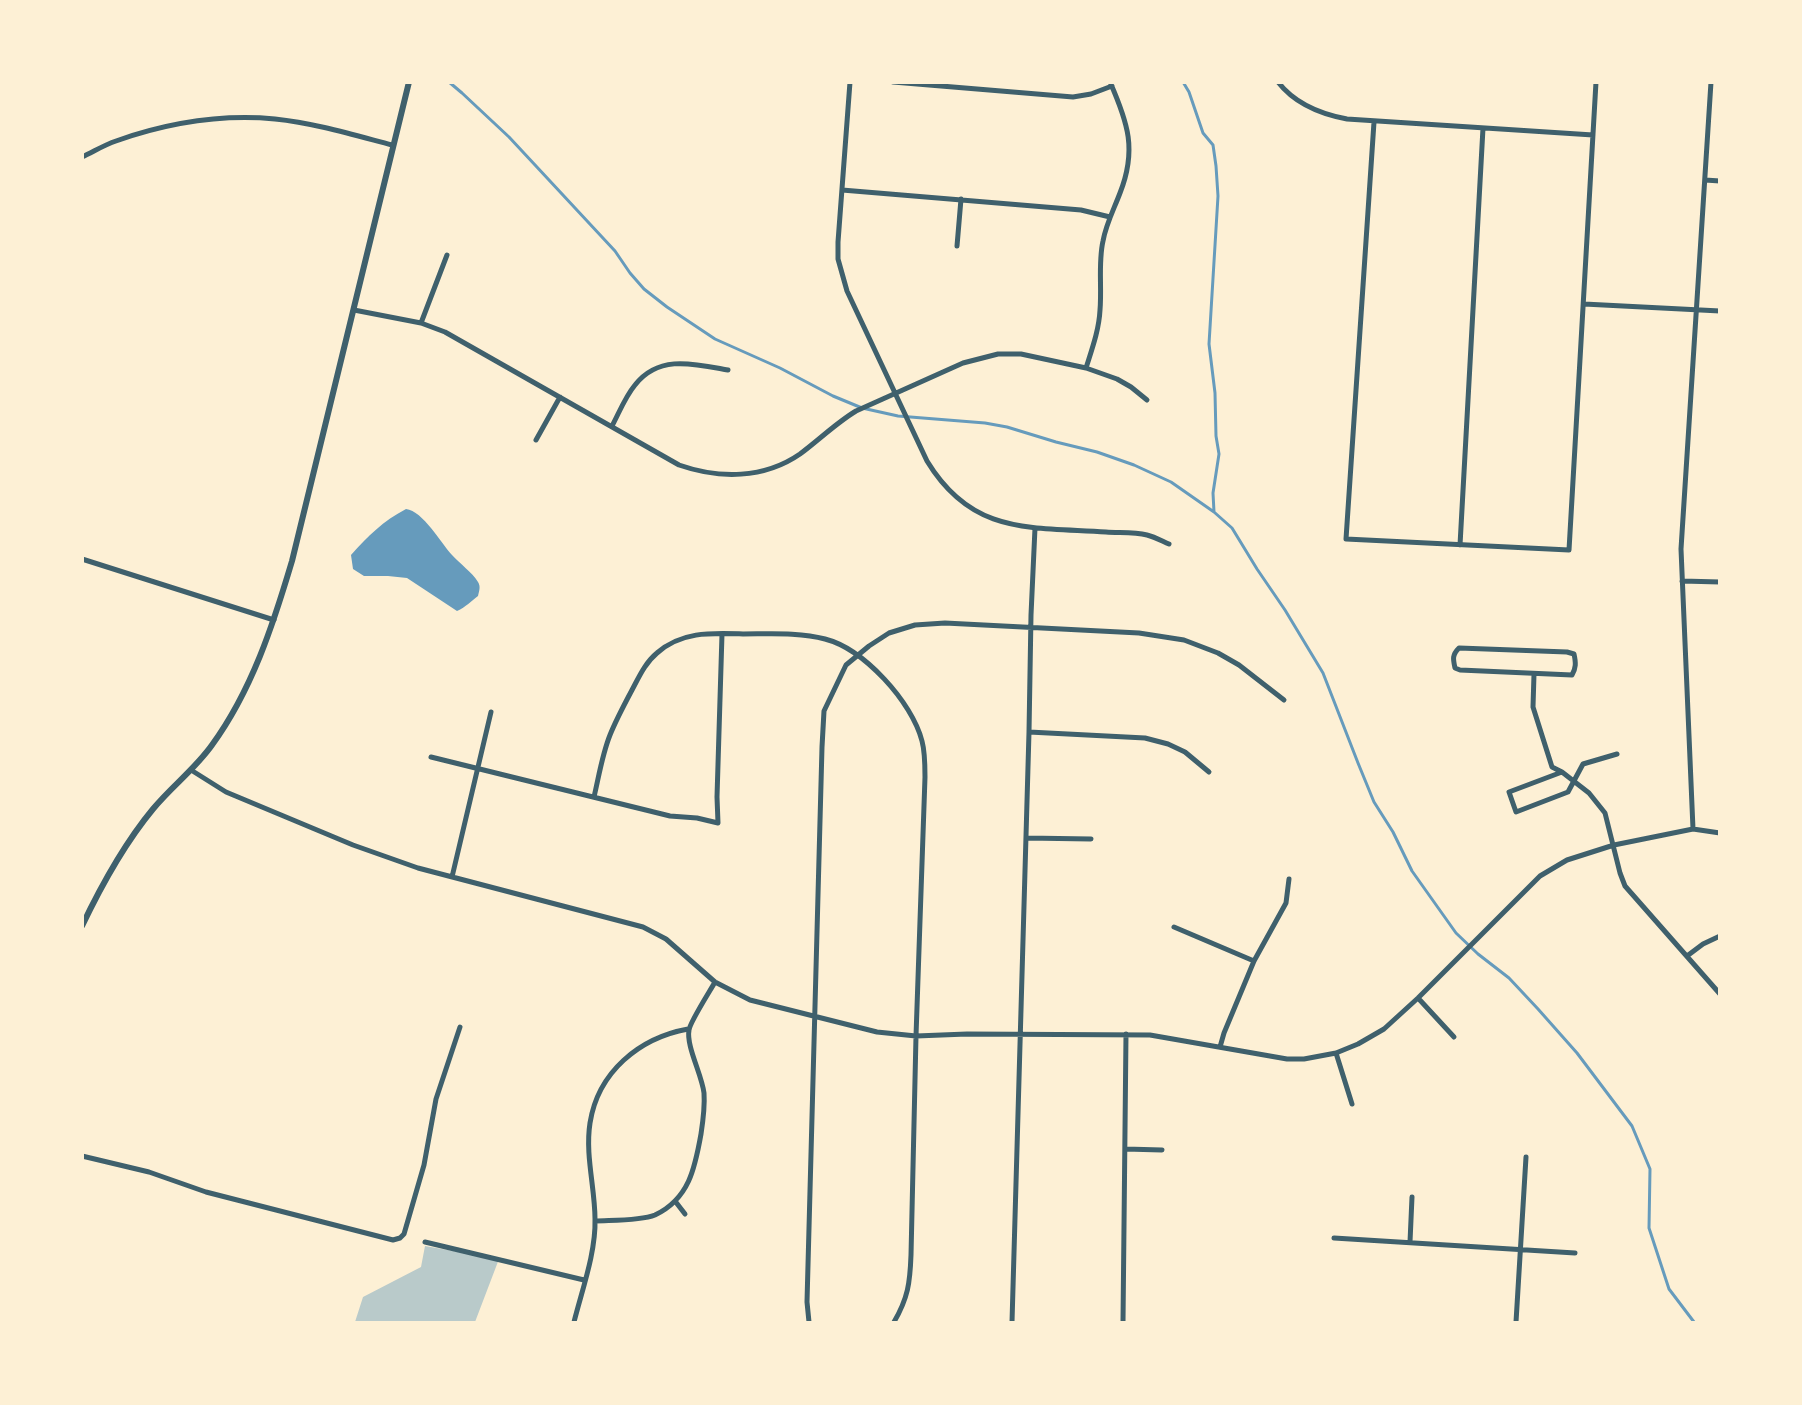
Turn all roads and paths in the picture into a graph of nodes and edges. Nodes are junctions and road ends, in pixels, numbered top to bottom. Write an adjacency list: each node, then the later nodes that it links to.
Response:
1 (409, 82): 11 (street)
2 (850, 82): 15 (street)
3 (893, 82): 7 (street)
4 (1278, 82): 8 (street)
5 (1596, 82): 10 (street)
6 (1711, 82): 13 (street)
7 (1111, 84): 17 (street)
8 (1374, 122): 9 (street); 34 (street)
9 (1483, 129): 10 (street); 34 (street)
10 (1593, 135): 20 (street)
11 (392, 145): 12 (street); 21 (street)
12 (82, 157)
13 (1705, 180): 14 (street); 22 (street)
14 (1719, 181)
15 (842, 190): 16 (street); 27 (street)
16 (961, 199): 17 (street); 18 (street)
17 (1110, 217): 25 (street)
18 (957, 246)
19 (447, 255): 24 (street)
20 (1584, 304): 22 (street); 34 (street)
21 (354, 309): 24 (street); 38 (street)
22 (1697, 310): 23 (street); 36 (street)
23 (1719, 311)
24 (421, 322): 28 (street)
25 (1086, 368): 27 (street); 29 (street)
26 (728, 369): 30 (street)
27 (895, 394): 30 (street); 32 (street)
28 (560, 397): 30 (street); 31 (street)
29 (1147, 400)
30 (612, 426)
31 (536, 440)
32 (1035, 528): 33 (street); 39 (street)
33 (1169, 544)
34 (1460, 544)
35 (82, 559): 38 (street)
36 (1682, 581): 37 (street); 54 (street)
37 (1719, 582)
38 (274, 620): 49 (street)
39 (1031, 628): 41 (street); 43 (street); 45 (street)
40 (722, 634): 41 (street); 53 (street); 53 (street)
41 (858, 655): 69 (street); 74 (street)
42 (1534, 674): 42 (street); 51 (street)
43 (1284, 700)
44 (491, 712): 48 (street)
45 (1029, 732): 50 (street); 56 (street)
46 (1617, 754): 52 (street)
47 (431, 757): 48 (street)
48 (478, 768): 53 (street); 59 (street)
49 (191, 770): 59 (street); 61 (street)
50 (1209, 772)
51 (1562, 772): 52 (street); 52 (street)
52 (1574, 780): 58 (street)
53 (594, 797)
54 (1693, 829): 55 (street); 58 (street)
55 (1719, 832)
56 (1026, 838): 57 (street); 73 (street)
57 (1091, 838)
58 (1614, 845): 64 (street); 68 (street)
59 (452, 877): 66 (street)
60 (1289, 879): 65 (street)
61 (82, 926)
62 (1174, 927): 65 (street)
63 (1719, 936): 64 (street)
64 (1687, 956): 67 (street)
65 (1254, 961): 76 (street)
66 (715, 982): 69 (street); 71 (street)
67 (1719, 994)
68 (1419, 998): 75 (street); 77 (street)
69 (814, 1017): 74 (street); 94 (street)
70 (460, 1027): 81 (street)
71 (688, 1029): 84 (street); 86 (street)
72 (1126, 1034): 73 (street); 76 (street); 79 (street)
73 (1020, 1035): 74 (street); 96 (street)
74 (916, 1036): 95 (street)
75 (1454, 1037)
76 (1220, 1047): 77 (street)
77 (1336, 1053): 78 (street)
78 (1352, 1104)
79 (1125, 1149): 80 (street); 97 (street)
80 (1162, 1150)
81 (82, 1156)
82 (1526, 1157): 90 (street)
83 (1412, 1197): 89 (street)
84 (675, 1201): 85 (street); 86 (street)
85 (685, 1214)
86 (595, 1221): 92 (street)
87 (1334, 1238): 89 (street)
88 (424, 1242): 92 (street)
89 (1410, 1242): 90 (street)
90 (1520, 1249): 91 (street); 98 (street)
91 (1575, 1253)
92 (584, 1280): 93 (street)
93 (574, 1323)
94 (809, 1323)
95 (894, 1323)
96 (1012, 1323)
97 (1123, 1323)
98 (1516, 1323)

